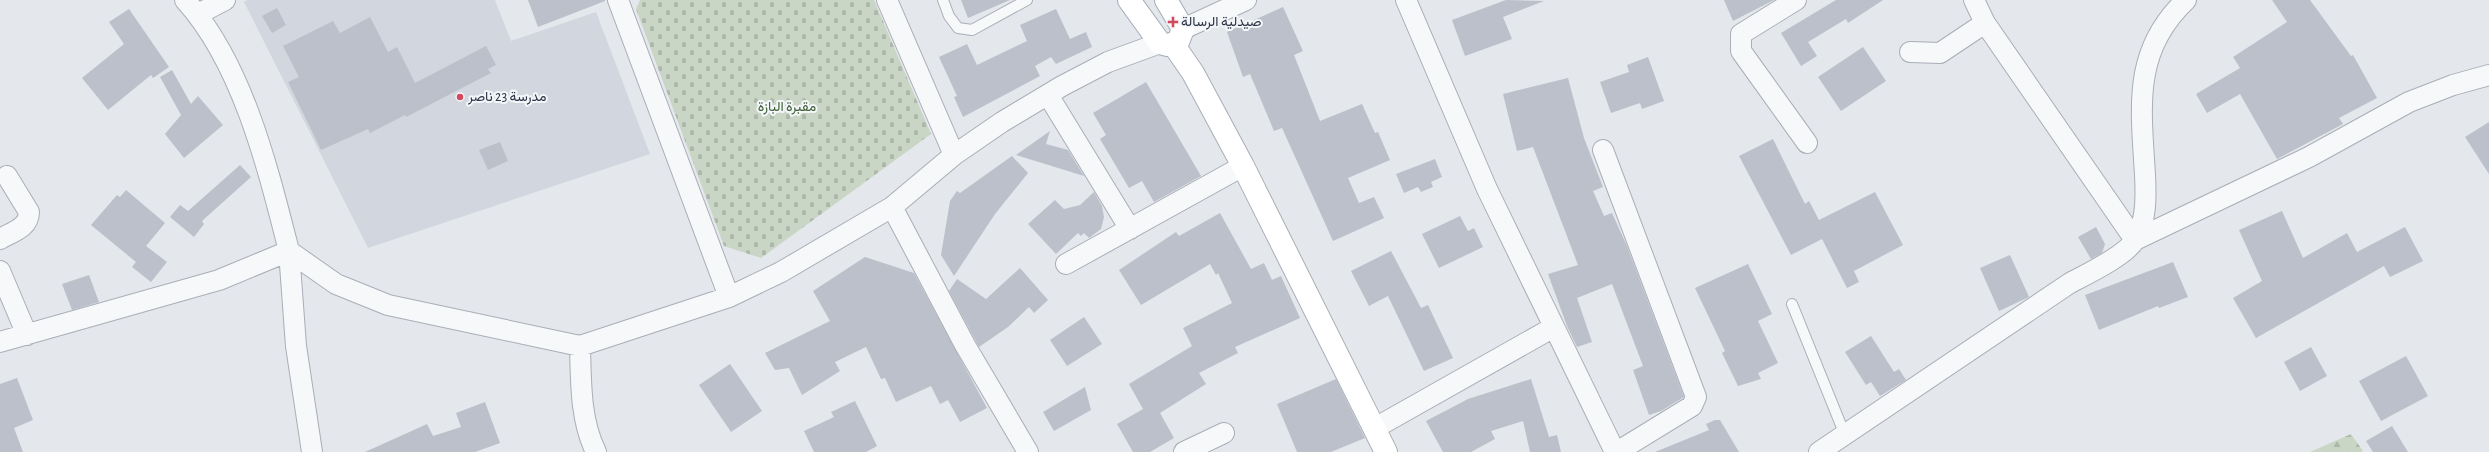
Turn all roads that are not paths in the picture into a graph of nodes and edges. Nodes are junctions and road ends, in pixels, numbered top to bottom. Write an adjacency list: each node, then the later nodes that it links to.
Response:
1 (225, 0): 13 (street)
2 (618, 0): 31 (street)
3 (887, 0): 21 (street)
4 (943, 0): 5 (lane)
5 (1027, 0)
6 (1129, 0): 15 (main road)
7 (1166, 0): 15 (main road)
8 (1246, 0): 15 (street)
9 (1406, 0): 33 (street)
10 (1796, 0): 19 (street)
11 (1974, 0): 14 (street)
12 (2186, 0): 27 (street)
13 (192, 7): 28 (street)
14 (1985, 23): 16 (street); 27 (street)
15 (1172, 39): 18 (street); 22 (main road)
16 (1910, 52)
17 (2489, 75): 27 (street)
18 (1048, 95): 21 (street); 25 (street)
19 (1807, 143)
20 (1603, 150): 45 (street)
21 (954, 155): 24 (street)
22 (1243, 166): 25 (street); 37 (main road)
23 (7, 176): 26 (street)
24 (892, 207): 31 (street); 42 (street)
25 (1130, 229): 29 (street)
26 (0, 239)
27 (2135, 240): 39 (street)
28 (289, 251): 34 (street); 36 (street); 40 (street)
29 (1066, 264)
30 (0, 271): 34 (street)
31 (729, 297): 36 (street)
32 (1792, 304): 39 (lane)
33 (1554, 327): 37 (street); 45 (street)
34 (27, 335): 35 (street)
35 (0, 342)
36 (580, 346): 41 (street)
37 (1376, 428): 44 (main road)
38 (1224, 433): 43 (street)
39 (1845, 435): 46 (street)
40 (312, 452)
41 (596, 452)
42 (1028, 452)
43 (1184, 452)
44 (1386, 452)
45 (1616, 452)
46 (1819, 452)

